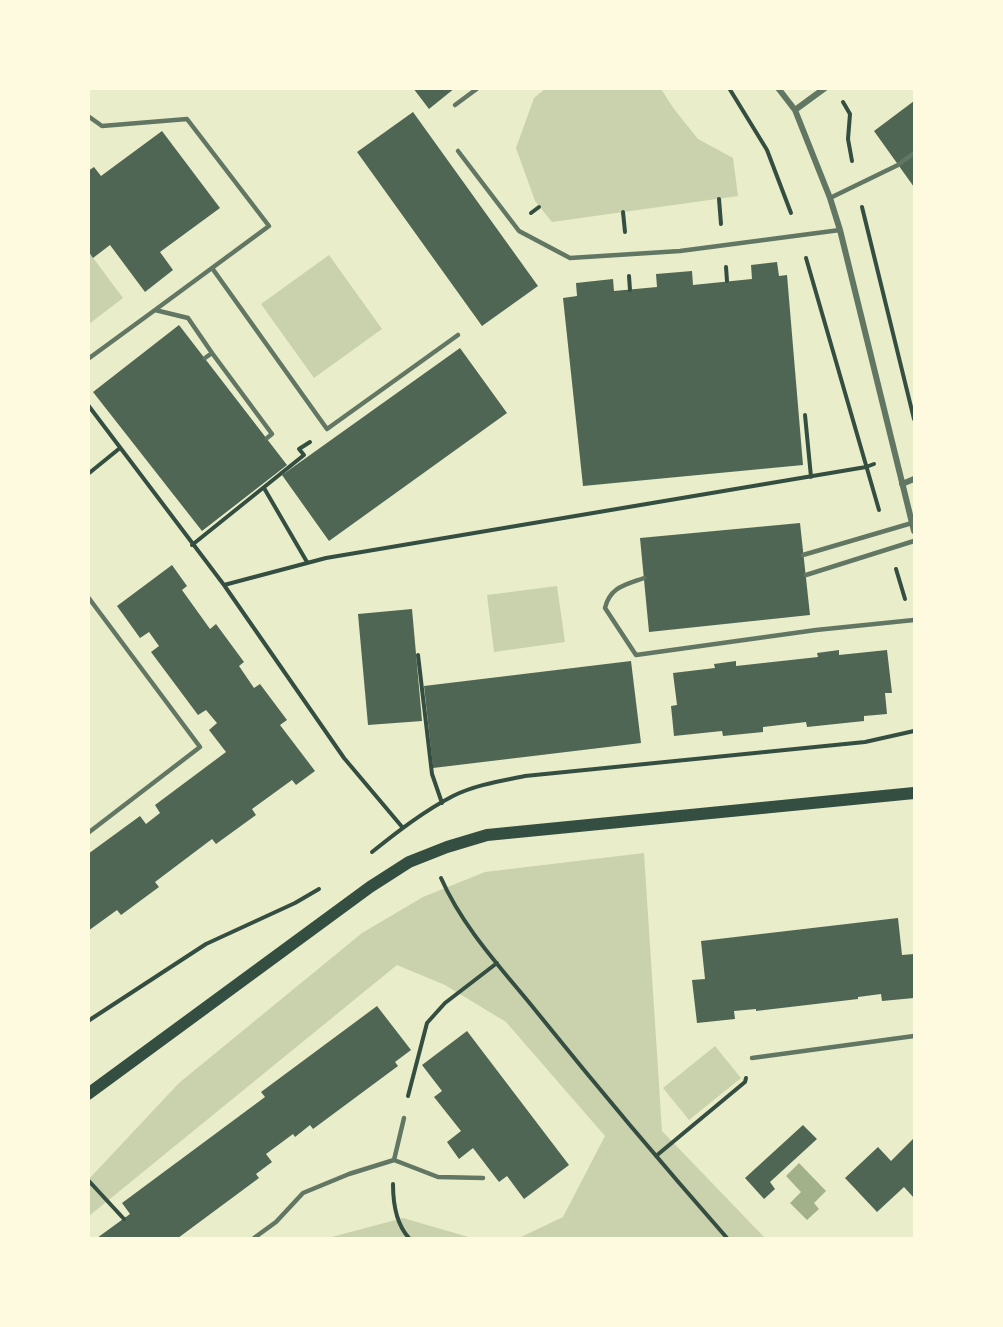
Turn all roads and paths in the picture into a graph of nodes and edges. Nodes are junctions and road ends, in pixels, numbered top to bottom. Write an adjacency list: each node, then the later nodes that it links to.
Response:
1 (478, 88): 7 (lane)
2 (737, 88): 5 (path)
3 (778, 88): 8 (street)
4 (825, 88): 8 (street)
5 (730, 90): 15 (path)
6 (840, 97): 12 (path)
7 (455, 105)
8 (795, 110): 13 (street)
9 (88, 116): 16 (lane)
10 (458, 151): 15 (lane)
11 (915, 153): 12 (lane)
12 (857, 186): 13 (lane); 24 (path)
13 (830, 198): 14 (street)
14 (840, 230): 15 (lane); 32 (street)
15 (799, 237): 28 (path)
16 (212, 268): 17 (lane); 25 (lane)
17 (154, 310): 19 (lane); 21 (lane)
18 (458, 335): 25 (lane)
19 (212, 353): 20 (lane); 26 (lane)
20 (205, 358)
21 (88, 359)
22 (88, 405): 27 (path)
23 (805, 415): 30 (path)
24 (915, 419)
25 (327, 429): 33 (path)
26 (267, 438)
27 (120, 448): 29 (path); 38 (path)
28 (866, 467): 30 (path); 35 (path)
29 (88, 474)
30 (811, 477): 41 (path)
31 (915, 480): 32 (street)
32 (902, 483): 34 (street)
33 (264, 488): 38 (path); 41 (path)
34 (912, 523): 35 (lane); 36 (street)
35 (886, 531): 40 (lane)
36 (915, 531)
37 (915, 541): 39 (lane)
38 (192, 545): 44 (path)
39 (891, 548): 42 (lane); 46 (path)
40 (803, 555)
41 (307, 563): 44 (path)
42 (806, 575)
43 (644, 578): 46 (lane)
44 (224, 585): 50 (path)
45 (88, 597): 51 (lane)
46 (913, 620)
47 (418, 655): 49 (path)
48 (915, 793): 52 (main road)
49 (442, 803)
50 (403, 828)
51 (88, 833)
52 (434, 852): 53 (path); 56 (main road)
53 (497, 963): 57 (path); 58 (path)
54 (915, 1036): 55 (lane)
55 (752, 1058): 58 (path)
56 (88, 1094)
57 (404, 1118): 59 (lane)
58 (656, 1156): 65 (path)
59 (394, 1161): 60 (lane); 63 (lane); 64 (path)
60 (483, 1178)
61 (88, 1180): 62 (path)
62 (124, 1219)
63 (254, 1239)
64 (409, 1239)
65 (727, 1239)

